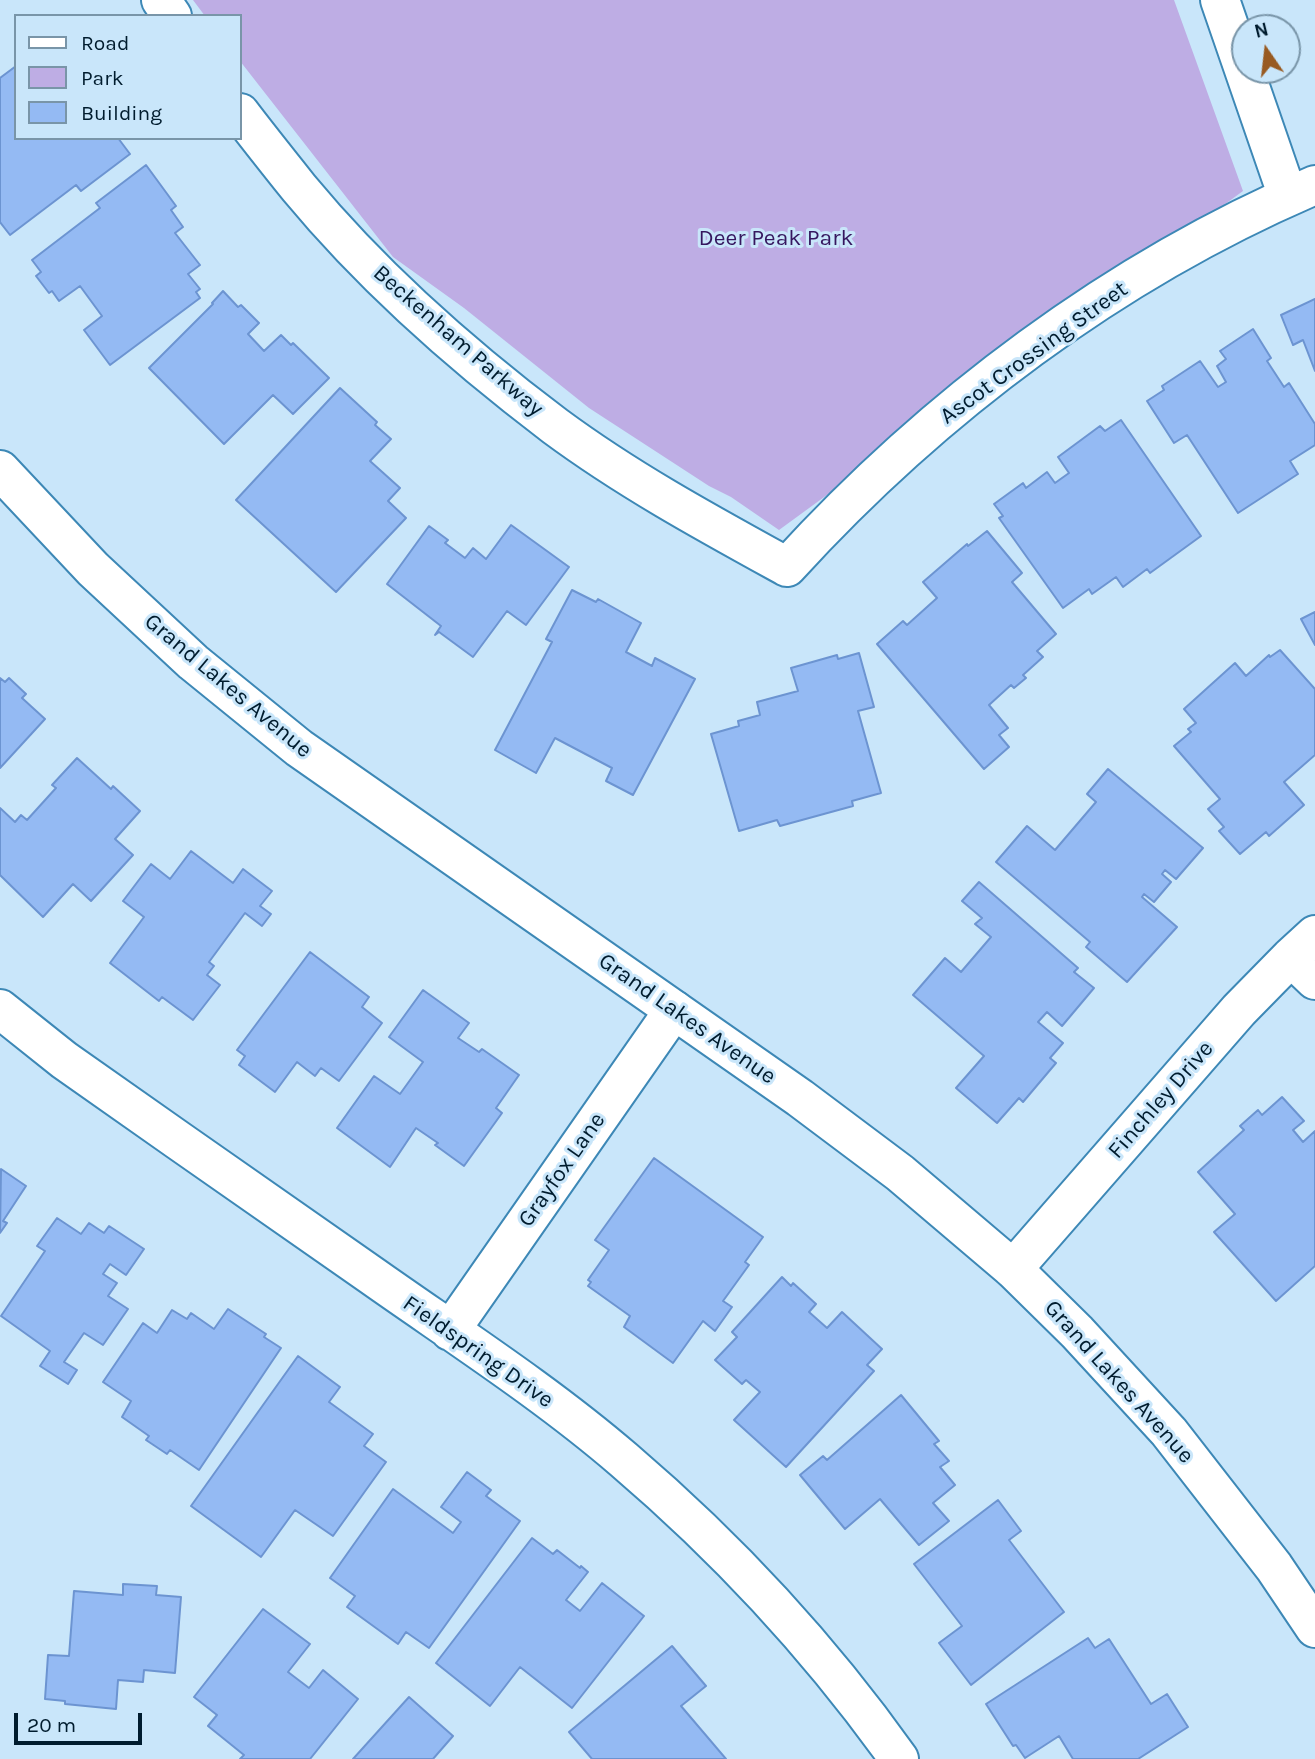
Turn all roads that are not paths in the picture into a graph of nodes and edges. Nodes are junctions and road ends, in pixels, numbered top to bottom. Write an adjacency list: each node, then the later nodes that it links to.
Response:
1 (1220, 0): 3 (street)
2 (242, 116): 5 (street, Beckenham Parkway)
3 (1302, 191): 5 (street, Ascot Crossing Street)
4 (0, 470): 8 (street, Grand Lakes Avenue)
5 (786, 567)
6 (1307, 958): 9 (street, Finchley Drive)
7 (0, 1009): 10 (street, Fieldspring Drive)
8 (674, 1010): 9 (street, Grand Lakes Avenue); 10 (street, Grayfox Lane)
9 (1013, 1269): 11 (street, Grand Lakes Avenue)
10 (450, 1331): 12 (street, Fieldspring Drive)
11 (1315, 1628)
12 (898, 1759)

